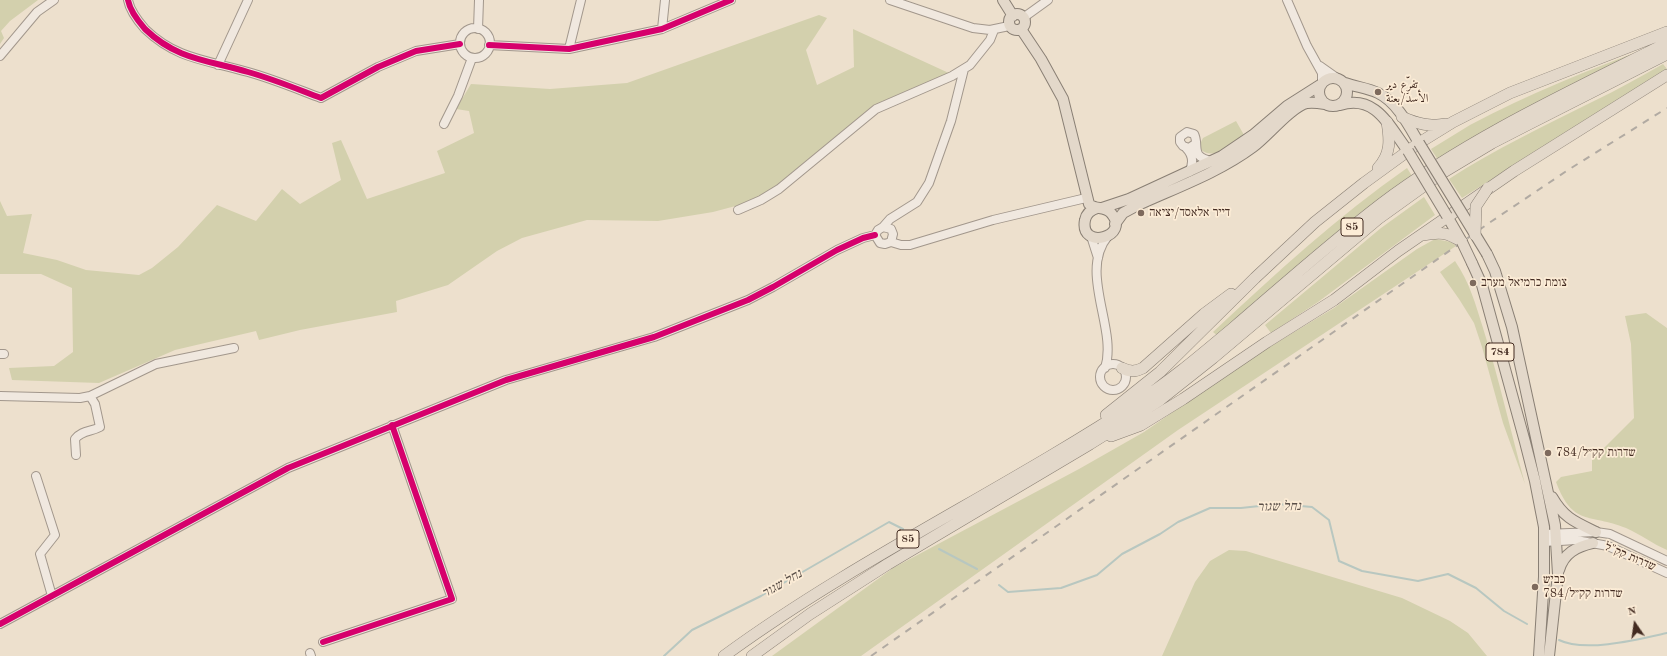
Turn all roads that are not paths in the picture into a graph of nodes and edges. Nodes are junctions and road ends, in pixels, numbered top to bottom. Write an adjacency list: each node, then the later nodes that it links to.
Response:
1 (54, 0): 24 (street)
2 (128, 0): 27 (street)
3 (248, 0): 27 (street)
4 (479, 0): 14 (street)
5 (581, 0): 22 (street)
6 (665, 0): 15 (street)
7 (731, 0): 15 (street)
8 (890, 0): 17 (street)
9 (1003, 0): 12 (main road)
10 (1048, 0): 12 (street)
11 (1287, 0): 26 (street)
12 (1018, 17): 13 (main road); 16 (main road)
13 (1010, 26): 16 (main road); 17 (street)
14 (478, 29): 20 (street); 21 (street)
15 (662, 29): 22 (street)
16 (1021, 29): 46 (main road)
17 (994, 30): 28 (street)
18 (1667, 32): 36 (highway)
19 (1667, 43): 71 (highway, 85)
20 (460, 44): 25 (street); 27 (street)
21 (489, 45): 22 (street); 25 (street)
22 (569, 50)
23 (1667, 54): 70 (highway, 85)
24 (0, 56)
25 (472, 58): 37 (street)
26 (1316, 61): 30 (street); 31 (street)
27 (218, 65)
28 (964, 69): 49 (street); 53 (street)
29 (1667, 75): 45 (highway)
30 (1341, 81): 31 (main road); 33 (main road); 34 (main road, 784)
31 (1321, 84): 32 (main road); 42 (main road)
32 (1325, 104): 33 (main road, 784); 52 (main road, 784)
33 (1340, 105): 35 (main road, 784)
34 (1402, 117): 36 (highway); 38 (main road, 784)
35 (1387, 122): 41 (main road, 784); 44 (highway)
36 (1453, 122): 38 (highway)
37 (444, 124)
38 (1419, 143): 41 (highway); 48 (main road, 784, bridge)
39 (1195, 144): 40 (street); 40 (street); 42 (street)
40 (1186, 148): 43 (street)
41 (1408, 151): 44 (highway); 50 (main road, 784, bridge)
42 (1212, 161): 43 (main road)
43 (1189, 172): 47 (main road)
44 (1360, 186): 62 (highway)
45 (1488, 188): 48 (highway, bridge); 56 (highway, bridge)
46 (1084, 198): 47 (main road); 51 (main road); 59 (street)
47 (1100, 208): 51 (main road); 52 (main road)
48 (1459, 208): 50 (highway); 56 (main road, 784, bridge)
49 (738, 210)
50 (1447, 216): 55 (highway); 60 (main road, 784)
51 (1085, 218): 57 (main road)
52 (1115, 224): 58 (main road)
53 (883, 227): 54 (street); 59 (street)
54 (876, 235): 59 (street); 69 (street)
55 (1420, 235): 60 (highway); 70 (highway)
56 (1475, 235): 74 (main road, 784, bridge)
57 (1091, 236): 58 (main road); 61 (street)
58 (1108, 236): 61 (street)
59 (890, 242)
60 (1462, 242): 77 (main road, 784, bridge)
61 (1098, 259): 63 (street)
62 (1255, 278): 65 (highway); 71 (highway)
63 (1106, 341): 65 (street); 66 (street)
64 (234, 348): 68 (street)
65 (1120, 366): 66 (street); 66 (street)
66 (1104, 368)
67 (0, 396): 68 (street)
68 (90, 396): 72 (street)
69 (392, 425): 82 (street); 84 (street)
70 (1090, 444): 86 (highway, 85)
71 (1063, 449): 85 (highway, 85)
72 (76, 455)
73 (36, 476): 82 (street)
74 (1549, 491): 75 (main road); 76 (main road, 784)
75 (1596, 532): 76 (street, שדרות קק"ל); 79 (street, שדרות קק"ל)
76 (1556, 537): 77 (street, שדרות קק"ל); 78 (street, שדרות קק"ל); 81 (main road, 784)
77 (1544, 538): 87 (main road, 784)
78 (1592, 543): 80 (street, שדרות קק"ל); 81 (main road)
79 (1667, 561)
80 (1667, 573)
81 (1558, 574): 88 (main road, 784)
82 (52, 596): 83 (street)
83 (0, 624)
84 (324, 642)
85 (724, 656)
86 (752, 656)
87 (1539, 656)
88 (1549, 656)

